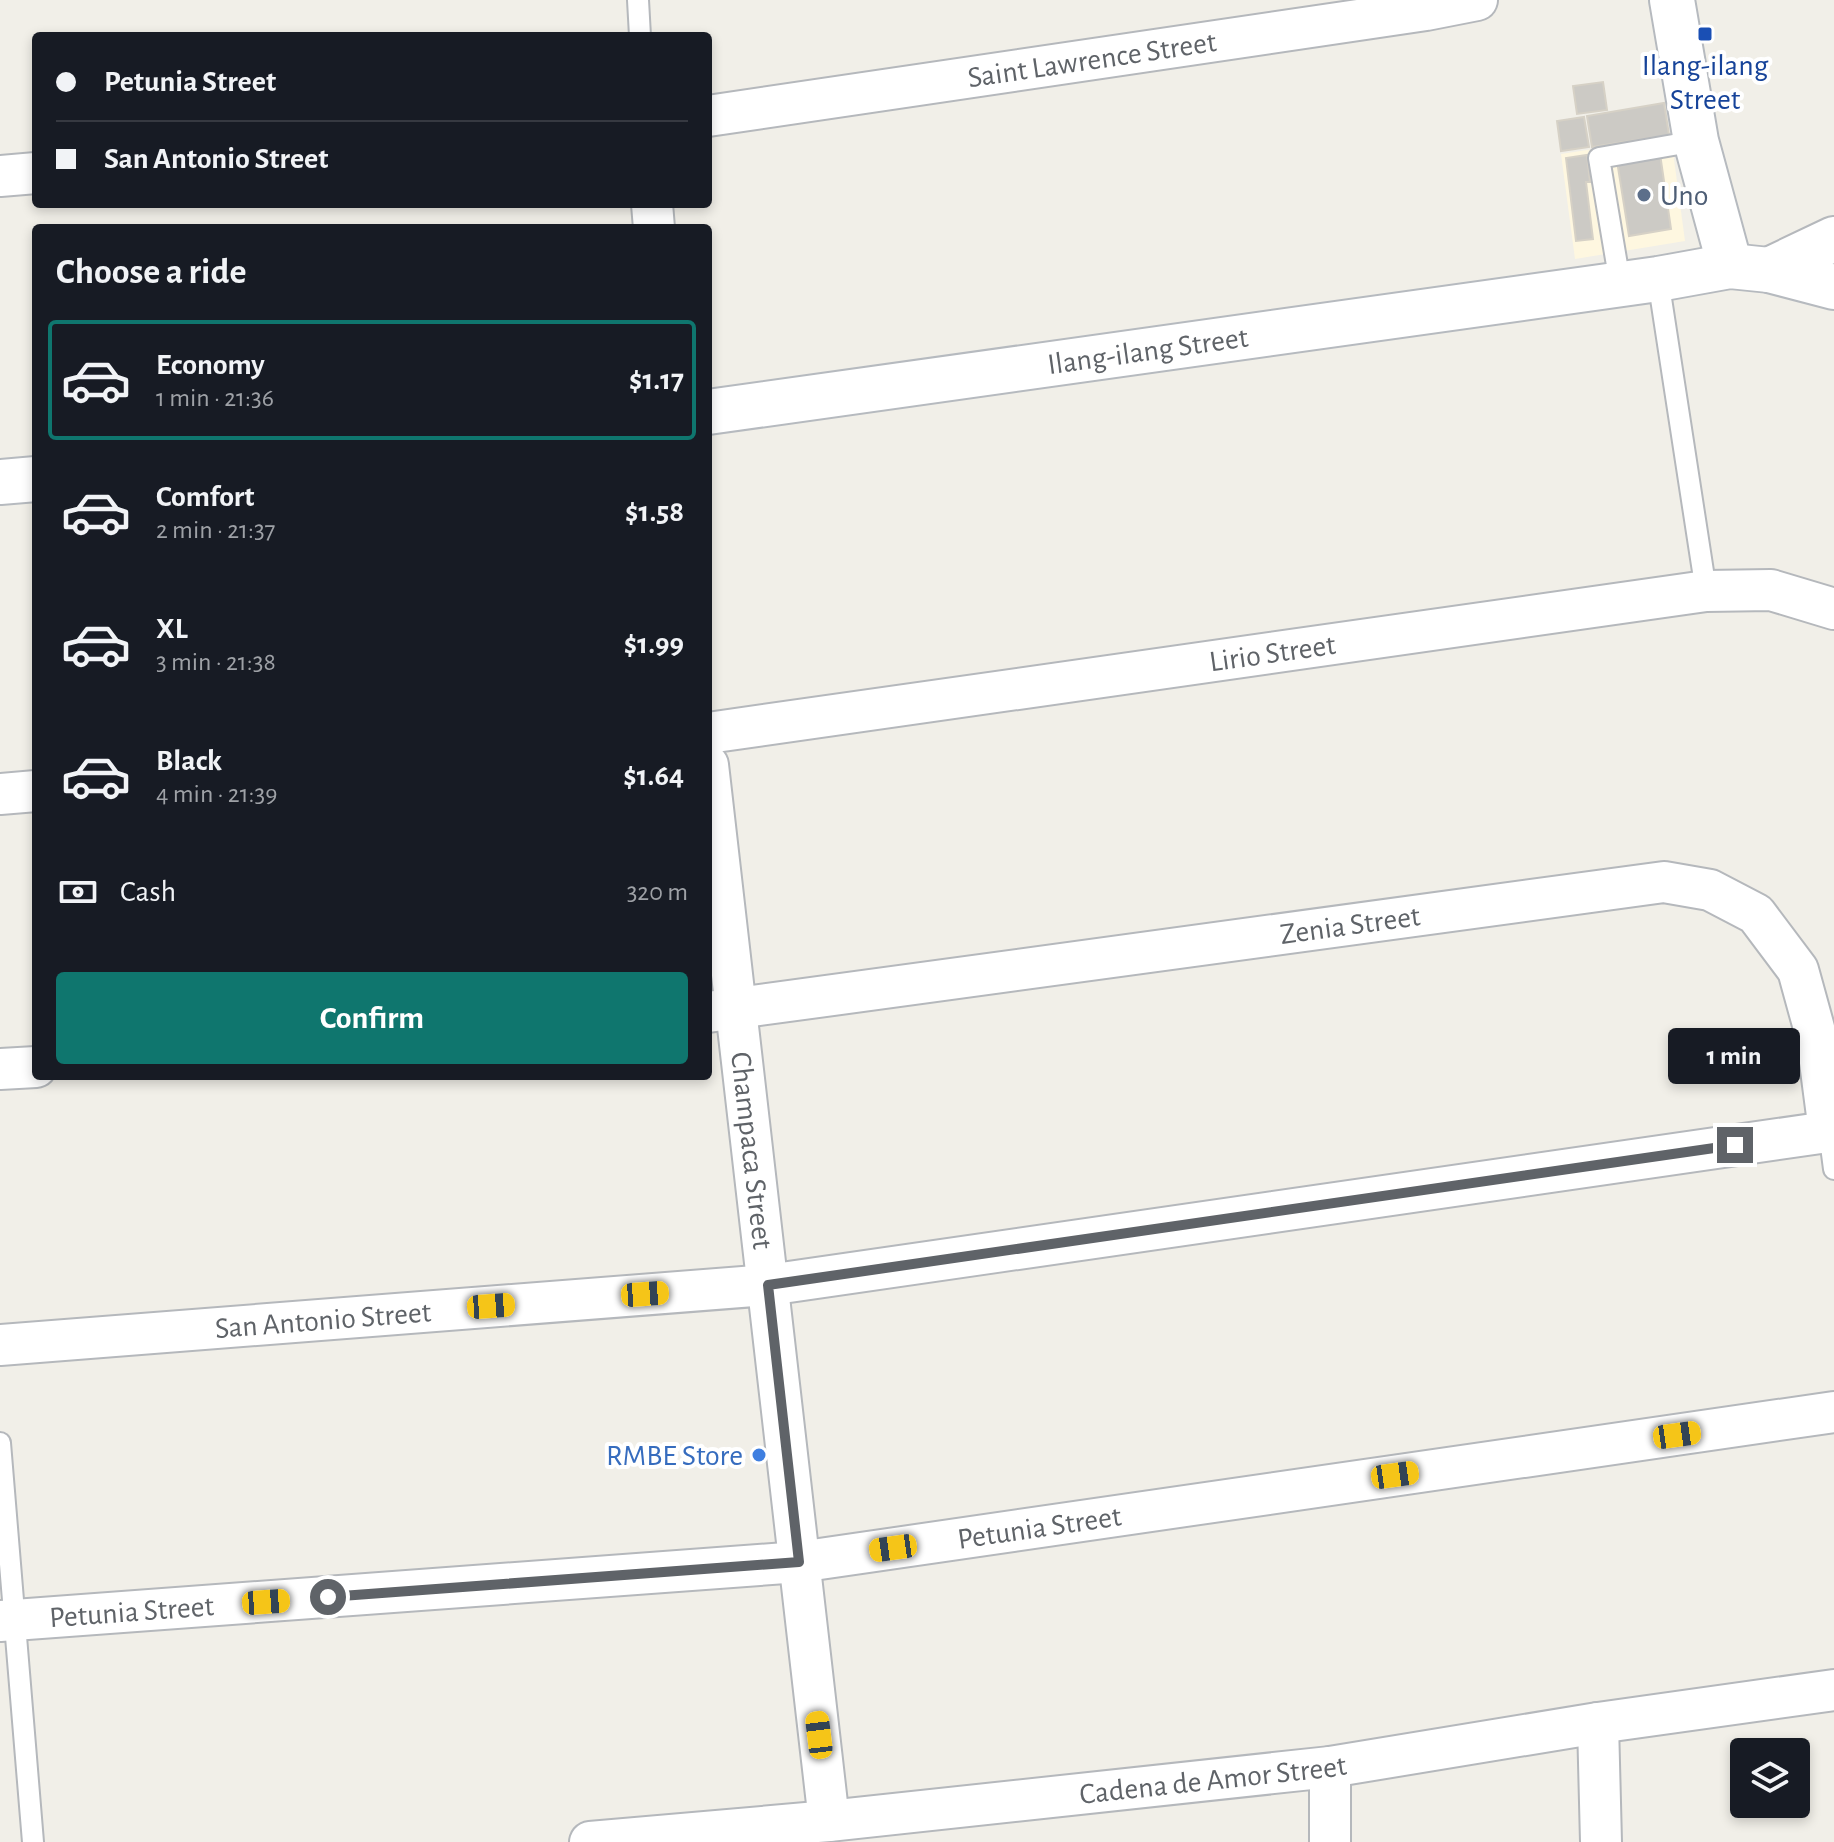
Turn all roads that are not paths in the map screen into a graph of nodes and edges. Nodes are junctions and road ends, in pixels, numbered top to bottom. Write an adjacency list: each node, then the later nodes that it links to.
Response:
1 (638, 0): 5 (lane)
2 (1477, 0): 4 (street, Saint Lawrence Street)
3 (1672, 0): 7 (main road)
4 (1426, 5): 6 (street, Saint Lawrence Street)
5 (640, 32)
6 (712, 115)
7 (1696, 141): 11 (main road); 12 (lane)
8 (32, 173): 9 (street)
9 (0, 176)
10 (1834, 239): 11 (main road)
11 (1749, 268): 12 (main road, Ilang-ilang Street); 13 (main road)
12 (1639, 281): 14 (main road, Ilang-ilang Street); 17 (lane)
13 (1834, 287)
14 (712, 411)
15 (32, 479): 16 (main road)
16 (0, 482)
17 (1706, 591): 18 (street, Lirio Street); 19 (street, Lirio Street)
18 (1834, 609)
19 (712, 732)
20 (32, 791): 21 (street)
21 (0, 794)
22 (712, 835): 23 (street, Champaca Street)
23 (722, 1011): 26 (street, Zenia Street); 27 (street, Champaca Street)
24 (32, 1067): 25 (street)
25 (0, 1069)
26 (1832, 1144): 27 (street, San Antonio Street)
27 (768, 1285): 28 (street, San Antonio Street); 31 (street, Champaca Street)
28 (0, 1345)
29 (1834, 1412): 31 (street, Petunia Street)
30 (0, 1443): 32 (lane)
31 (799, 1562): 32 (street, Petunia Street); 36 (street, Champaca Street)
32 (7, 1621): 38 (lane)
33 (1834, 1690): 34 (street, Cadena de Amor Street)
34 (1598, 1723): 35 (street, Cadena de Amor Street); 41 (street)
35 (1330, 1767): 36 (street, Cadena de Amor Street); 40 (street)
36 (829, 1821): 37 (street, Cadena de Amor Street)
37 (764, 1835): 39 (street, Cadena de Amor Street)
38 (33, 1842)
39 (590, 1842)
40 (1330, 1842)
41 (1601, 1842)

